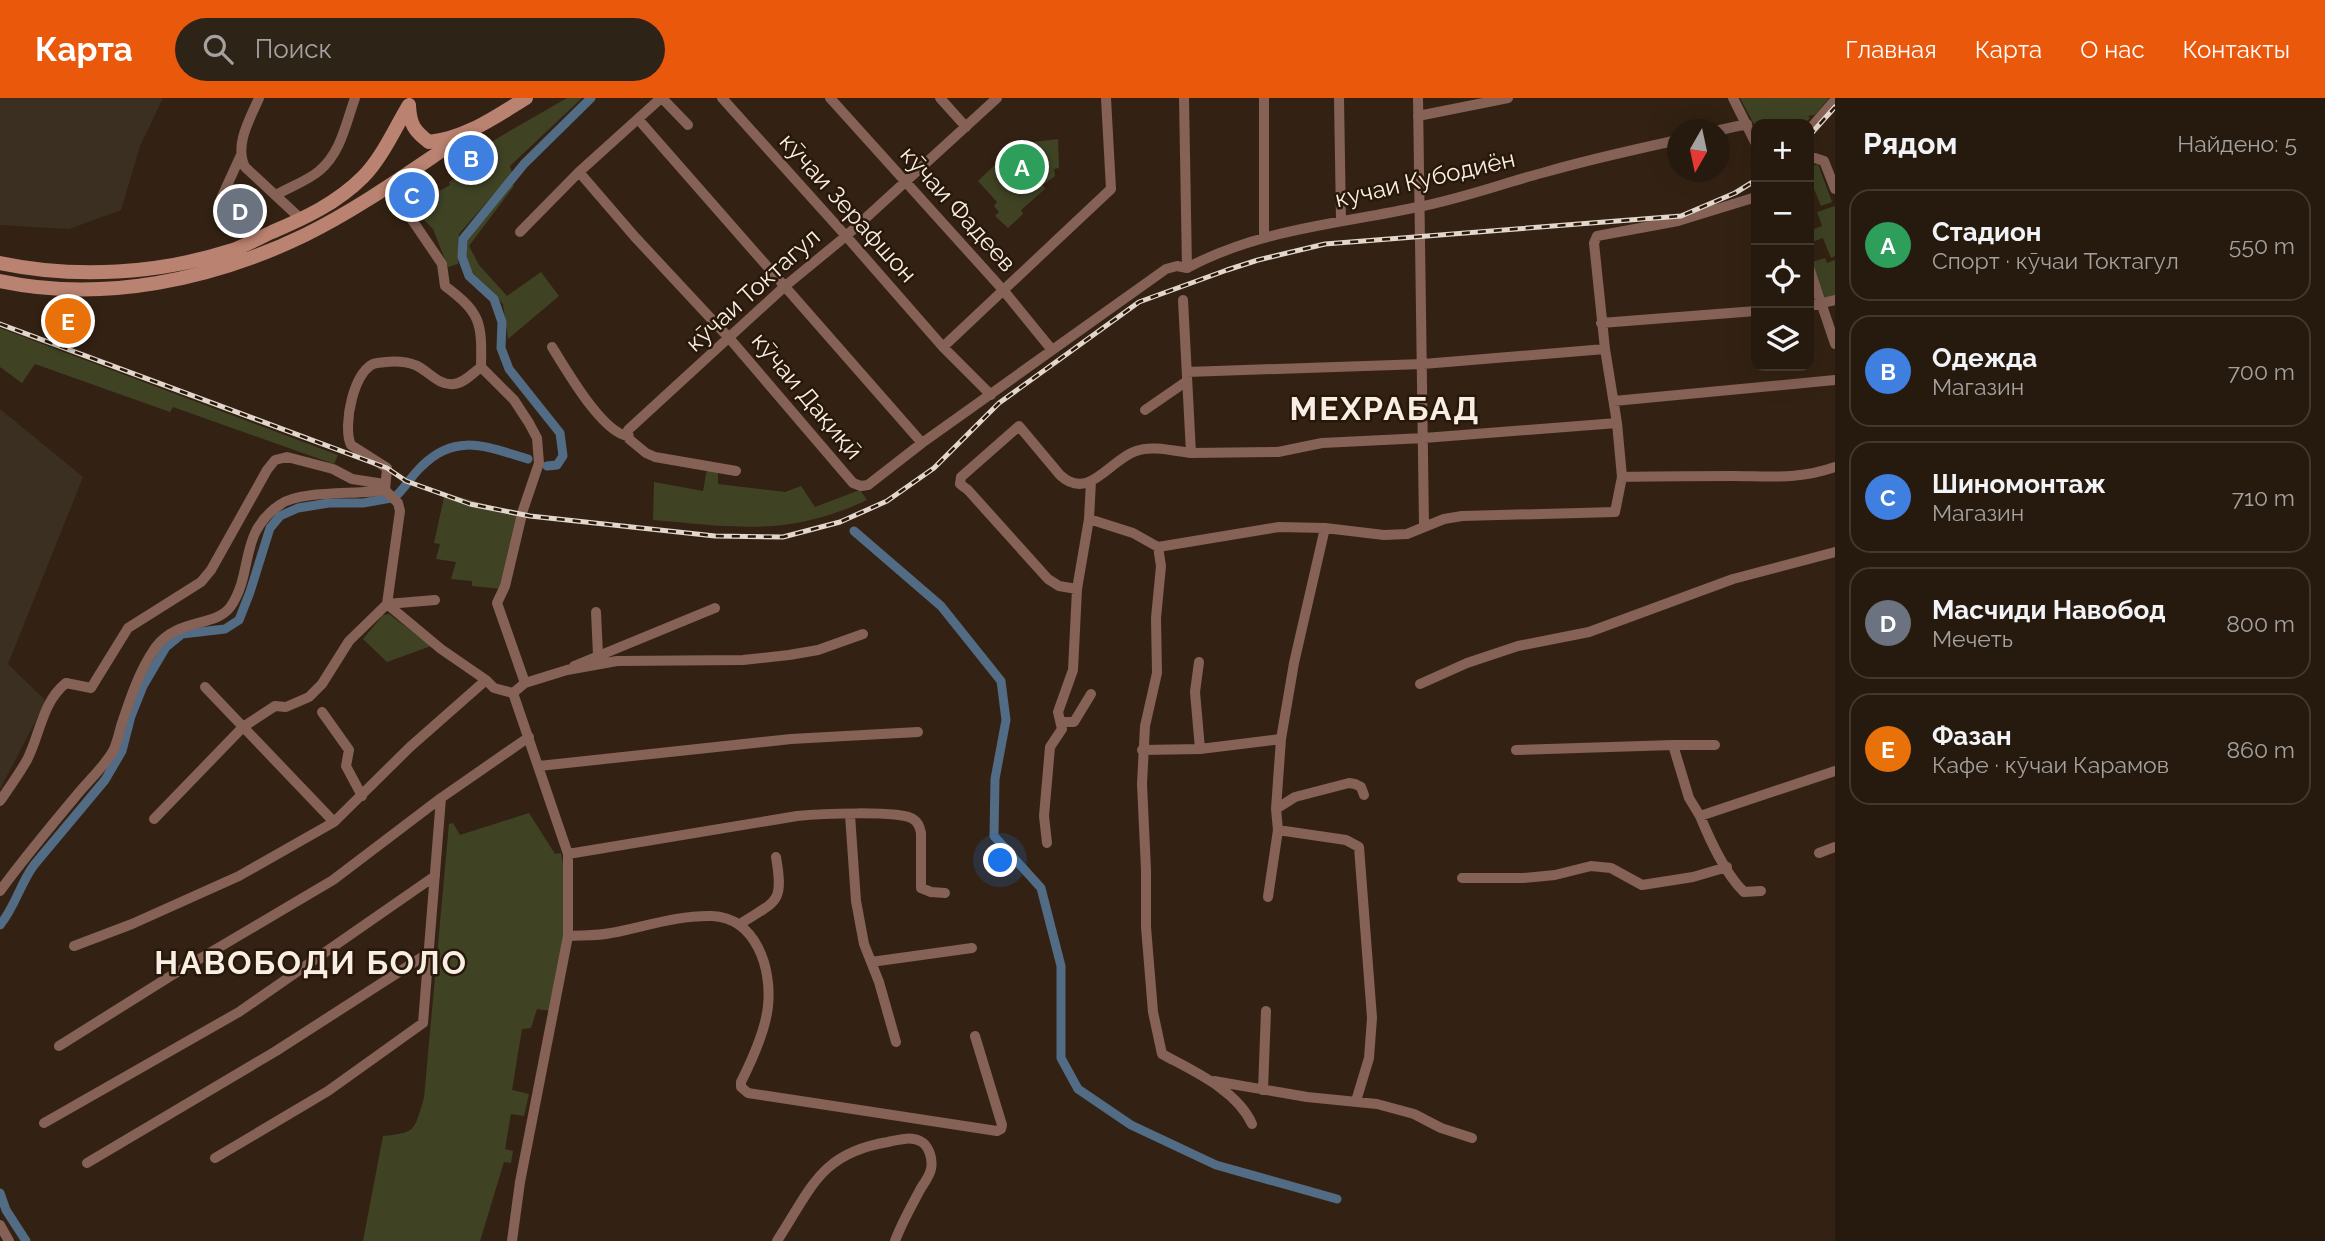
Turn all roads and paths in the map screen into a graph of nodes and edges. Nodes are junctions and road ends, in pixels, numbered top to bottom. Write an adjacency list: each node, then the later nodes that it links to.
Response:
1 (259, 98): 28 (street)
2 (355, 98): 34 (street)
3 (526, 98): 25 (main road)
4 (662, 98): 19 (street); 22 (street)
5 (722, 98): 41 (street, кӯчаи Зерафшон)
6 (830, 98): 31 (street, кӯчаи Фадеев)
7 (940, 98): 23 (street)
8 (997, 98): 23 (street, кӯчаи Токтагул)
9 (1106, 98): 48 (street)
10 (1184, 98): 44 (street)
11 (1264, 98): 42 (street)
12 (1339, 98): 39 (street)
13 (1418, 98): 18 (street)
14 (1508, 98): 18 (street)
15 (1733, 98): 20 (street)
16 (1835, 100): 21 (street)
17 (411, 101): 25 (main road); 38 (main road)
18 (1418, 116): 37 (street)
19 (638, 120): 30 (street); 47 (street)
20 (1747, 124): 24 (street); 26 (street)
21 (1814, 124)
22 (688, 125)
23 (966, 127): 31 (street, кӯчаи Токтагул)
24 (1730, 128)
25 (467, 133): 32 (main road)
26 (1751, 133)
27 (1667, 142): 37 (street, кучаи Кубодиён)
28 (240, 157): 34 (street); 36 (street)
29 (1814, 158): 33 (street)
30 (579, 172): 40 (street); 55 (street, кӯчаи Дақиқӣ)
31 (905, 182): 41 (street, кӯчаи Токтагул); 48 (street, кӯчаи Фадеев)
32 (387, 187): 46 (main road); 62 (street)
33 (1835, 189)
34 (276, 195): 38 (street)
35 (1751, 198): 54 (street)
36 (219, 202)
37 (1420, 207): 39 (street, кучаи Кубодиён); 61 (street)
38 (302, 220): 43 (main road)
39 (1341, 220): 42 (street, кучаи Кубодиён)
40 (520, 232)
41 (846, 236): 47 (street, кӯчаи Токтагул); 58 (street, кӯчаи Зерафшон)
42 (1264, 237): 44 (street, кучаи Кубодиён)
43 (0, 263)
44 (1186, 268): 60 (street, кучаи Кубодиён)
45 (1814, 280): 51 (street)
46 (0, 281)
47 (784, 287): 55 (street, кӯчаи Токтагул); 71 (street)
48 (1004, 291): 58 (street); 60 (street, кӯчаи Фадеев)
49 (1183, 300): 63 (street)
50 (1835, 300): 51 (street)
51 (1823, 304): 52 (street); 56 (street)
52 (1814, 305)
53 (1751, 311): 54 (street)
54 (1601, 323): 59 (street)
55 (730, 339): 69 (street, кӯчаи Токтагул); 77 (street, кӯчаи Дақиқӣ)
56 (1835, 344)
57 (552, 347): 69 (street)
58 (943, 347): 65 (street)
59 (1605, 348): 61 (street); 66 (street)
60 (1052, 350): 65 (street, кучаи Кубодиён)
61 (1423, 364): 63 (street); 70 (street)
62 (481, 366): 78 (street); 94 (street)
63 (1187, 377): 67 (street); 72 (street)
64 (1835, 380): 66 (street)
65 (991, 395): 71 (street, кучаи Кубодиён)
66 (1614, 401): 68 (street)
67 (1145, 410)
68 (1617, 423): 70 (street); 75 (street)
69 (628, 436): 74 (street)
70 (1424, 439): 72 (street); 80 (street)
71 (922, 443): 77 (street, кучаи Кубодиён)
72 (1191, 453): 76 (street)
73 (1835, 467): 75 (street)
74 (736, 471)
75 (1622, 477): 80 (street)
76 (1091, 481): 79 (street); 84 (street)
77 (865, 486)
78 (384, 487): 86 (street); 115 (street); 130 (street)
79 (1089, 519): 82 (street); 84 (street)
80 (1424, 526): 81 (street)
81 (1325, 528): 82 (street); 104 (street)
82 (1158, 547): 108 (street)
83 (1835, 552): 95 (street)
84 (1077, 589): 100 (street)
85 (435, 600): 86 (street)
86 (387, 604): 93 (street); 101 (street)
87 (715, 608): 90 (street)
88 (596, 612): 90 (street)
89 (863, 634): 92 (street)
90 (598, 655): 92 (street)
91 (1199, 662): 107 (street)
92 (567, 670): 94 (street)
93 (486, 680): 97 (street); 113 (street)
94 (525, 683): 97 (street)
95 (1420, 684)
96 (205, 687): 101 (street)
97 (513, 693): 103 (street)
98 (1091, 694): 100 (street)
99 (322, 712): 113 (street)
100 (1062, 722): 122 (street)
101 (243, 727): 119 (street); 120 (street)
102 (918, 732): 110 (street)
103 (529, 737): 110 (street); 114 (street)
104 (1281, 739): 107 (street); 116 (street)
105 (1673, 745): 106 (street); 109 (street); 118 (street)
106 (1715, 745)
107 (1200, 749): 108 (street)
108 (1142, 750): 144 (street)
109 (1516, 750)
110 (539, 766): 125 (street)
111 (1835, 771): 118 (street)
112 (1363, 795): 116 (street)
113 (362, 796): 120 (street)
114 (441, 798): 128 (street); 143 (street)
115 (0, 801)
116 (1276, 809): 121 (street)
117 (850, 815): 125 (street); 132 (street); 139 (street)
118 (1700, 816): 127 (street)
119 (154, 819)
120 (334, 822): 136 (street)
121 (1278, 830): 133 (street); 146 (street)
122 (1047, 843)
123 (1835, 847): 124 (street)
124 (1819, 853)
125 (568, 854): 135 (street)
126 (776, 856): 134 (street)
127 (1727, 867): 129 (street); 131 (street)
128 (435, 876): 138 (street); 147 (street)
129 (1462, 878)
130 (0, 891)
131 (1761, 891)
132 (945, 893)
133 (1268, 897)
134 (740, 924): 135 (street); 141 (street)
135 (568, 936): 154 (street)
136 (74, 946)
137 (972, 948): 139 (street)
138 (430, 952): 150 (street); 151 (street)
139 (871, 962): 142 (street)
140 (1266, 1011): 145 (street)
141 (975, 1036)
142 (896, 1042)
143 (59, 1046)
144 (1213, 1081): 145 (street); 148 (street)
145 (1263, 1090): 146 (street)
146 (1356, 1101): 149 (street)
147 (44, 1123)
148 (1252, 1124)
149 (1472, 1138)
150 (215, 1158)
151 (87, 1163)
152 (0, 1224): 153 (street)
153 (9, 1241)
154 (512, 1241)
155 (777, 1241): 156 (street)
156 (895, 1241)

